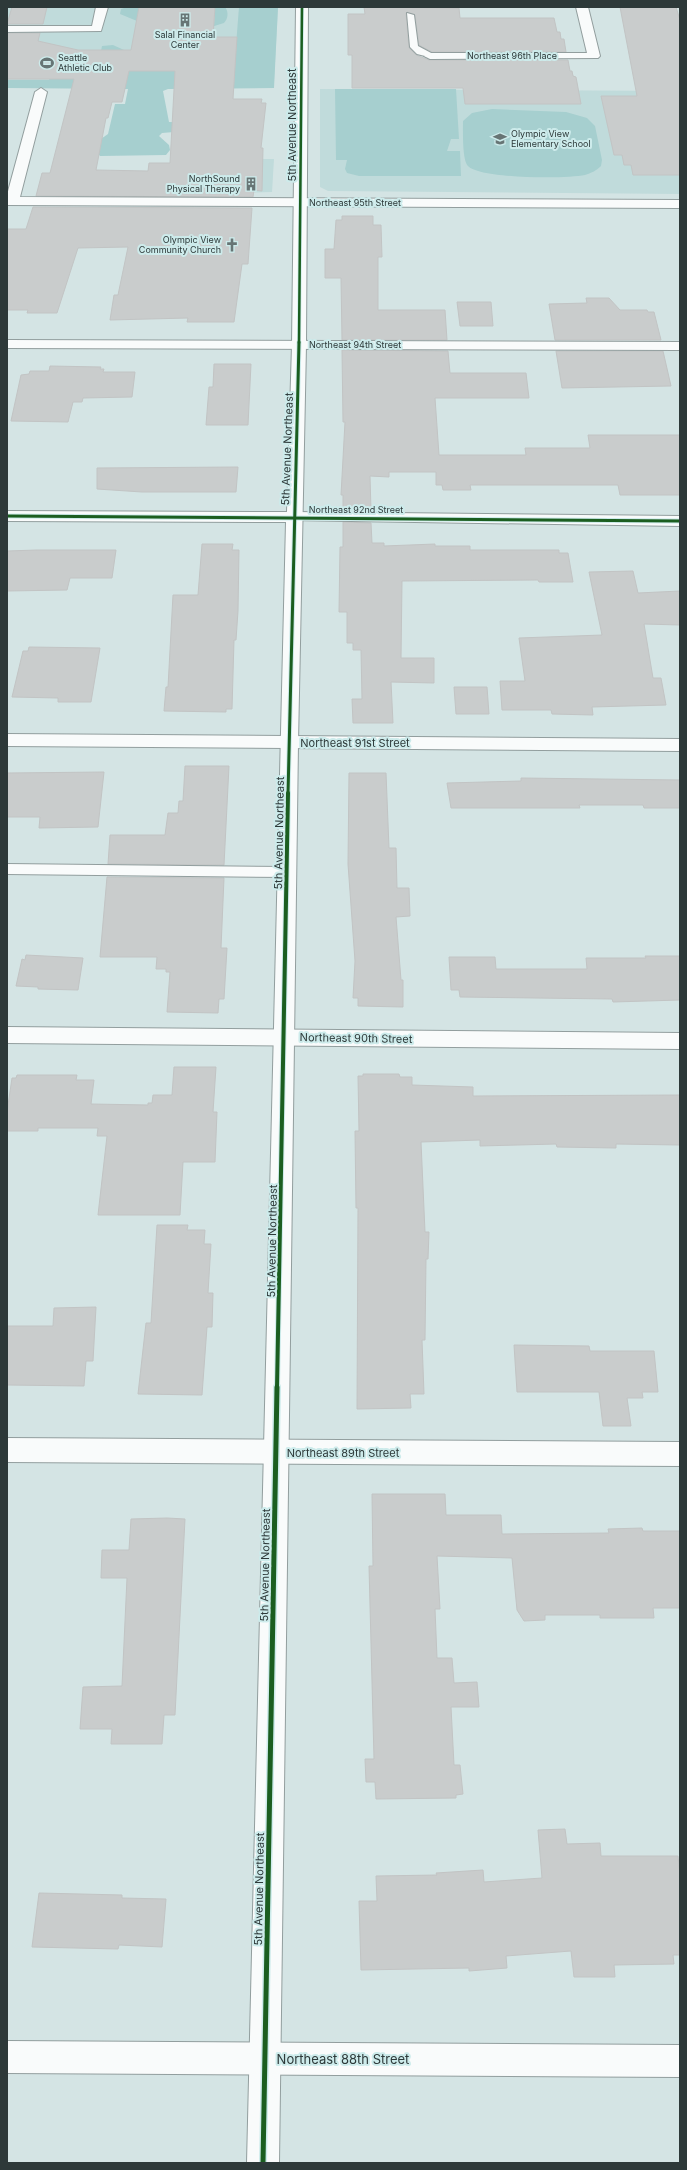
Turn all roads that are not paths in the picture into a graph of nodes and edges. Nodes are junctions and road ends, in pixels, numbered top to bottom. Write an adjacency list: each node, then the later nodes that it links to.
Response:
1 (102, 7): 5 (street)
2 (302, 7): 9 (street, 5th Avenue Northeast)
3 (582, 7): 6 (street, Northeast 96th Place)
4 (410, 15): 6 (lane)
5 (7, 29)
6 (430, 56)
7 (41, 92): 8 (street)
8 (9, 201): 9 (street, Northeast 95th Street)
9 (300, 202): 10 (street, Northeast 95th Street); 12 (street, 5th Avenue Northeast)
10 (680, 204)
11 (7, 344): 12 (street, Northeast 94th Street)
12 (299, 345): 13 (street, Northeast 94th Street); 15 (street, 5th Avenue Northeast)
13 (680, 346)
14 (7, 516): 15 (street, Northeast 92nd Street)
15 (294, 518): 16 (street, Northeast 92nd Street); 18 (street, 5th Avenue Northeast)
16 (680, 521)
17 (7, 740): 18 (street, Northeast 91st Street)
18 (289, 743): 19 (street, Northeast 91st Street); 21 (street, 5th Avenue Northeast)
19 (680, 745)
20 (7, 869): 21 (lane)
21 (288, 872): 23 (street, 5th Avenue Northeast)
22 (7, 1035): 23 (street, Northeast 90th Street)
23 (285, 1037): 24 (street, Northeast 90th Street); 26 (street, 5th Avenue Northeast)
24 (680, 1041)
25 (7, 1450): 26 (street, Northeast 89th Street)
26 (276, 1452): 27 (street, Northeast 89th Street); 29 (street, 5th Avenue Northeast)
27 (680, 1454)
28 (7, 2056): 29 (street, Northeast 88th Street)
29 (265, 2059): 30 (street, Northeast 88th Street); 31 (street, 5th Avenue Northeast)
30 (680, 2061)
31 (263, 2163)

